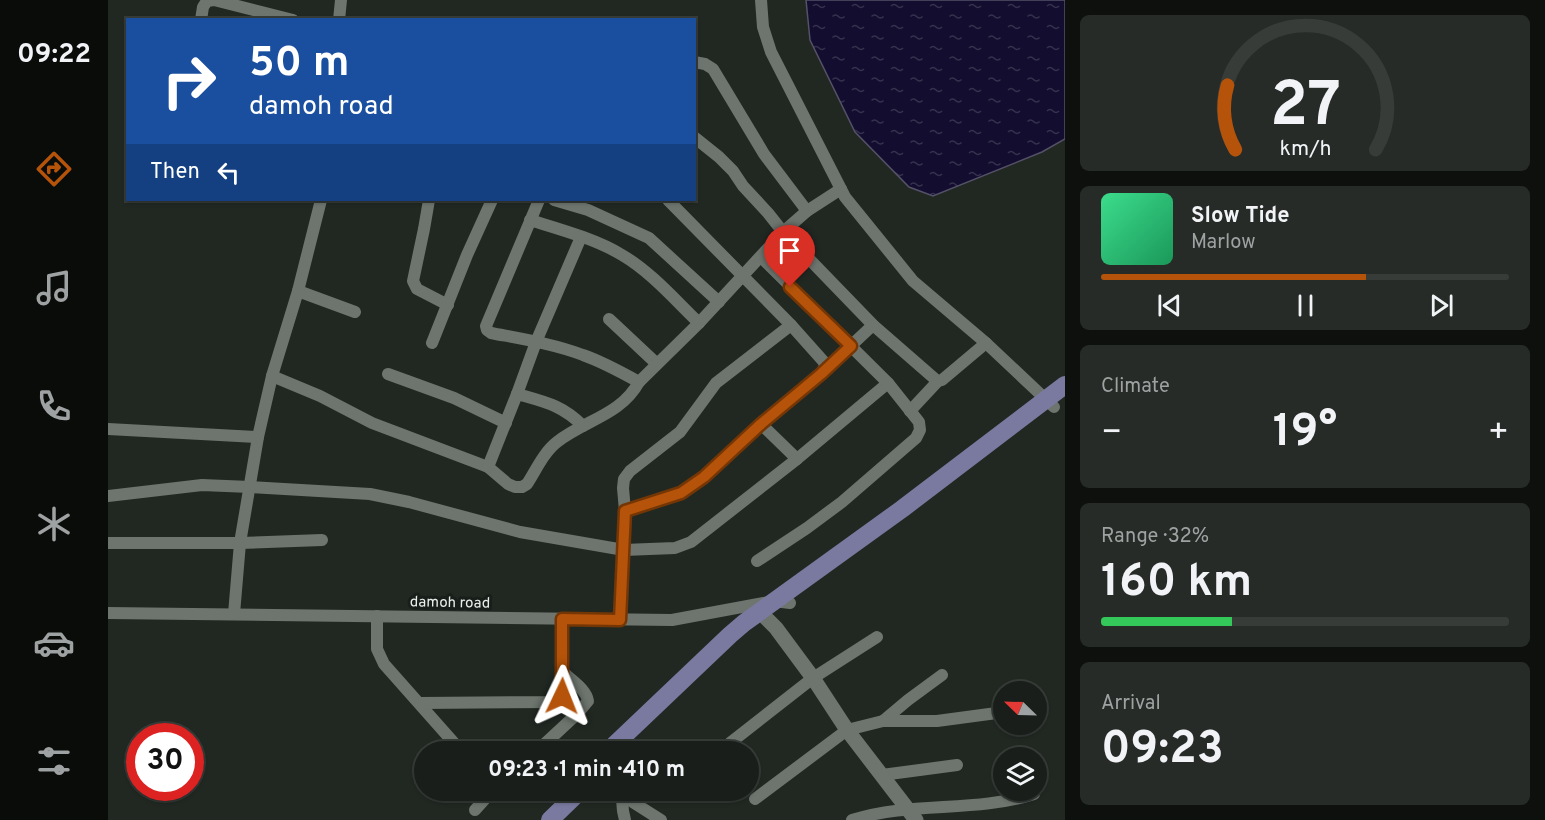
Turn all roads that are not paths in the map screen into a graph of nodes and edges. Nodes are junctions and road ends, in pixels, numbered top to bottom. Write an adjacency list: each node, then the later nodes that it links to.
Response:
1 (341, 0): 5 (street)
2 (761, 0): 8 (street)
3 (201, 18): 4 (street)
4 (285, 18)
5 (339, 18)
6 (696, 62): 15 (street)
7 (696, 139): 17 (street)
8 (841, 189): 15 (street); 31 (street)
9 (321, 201): 21 (street)
10 (429, 201): 23 (street)
11 (492, 201): 23 (street)
12 (539, 201): 16 (street)
13 (557, 201): 22 (street)
14 (669, 201): 20 (street)
15 (807, 211): 17 (street)
16 (530, 220): 18 (street); 29 (street)
17 (783, 232): 19 (street); 28 (street)
18 (581, 237): 26 (street); 29 (street)
19 (760, 257): 20 (street); 32 (street)
20 (743, 276): 22 (street); 27 (street)
21 (298, 291): 24 (street); 36 (street)
22 (719, 302): 26 (street)
23 (448, 305): 30 (street)
24 (356, 312)
25 (609, 319): 33 (street)
26 (699, 323): 33 (street)
27 (791, 325): 34 (street); 53 (street)
28 (873, 325): 32 (street); 37 (street)
29 (536, 342): 38 (street); 41 (street)
30 (432, 343)
31 (986, 343): 37 (street); 42 (street)
32 (851, 346): 34 (street); 39 (street)
33 (657, 364): 38 (street)
34 (824, 371): 45 (street)
35 (388, 374): 44 (street)
36 (272, 376): 48 (street); 50 (street)
37 (938, 381): 43 (street)
38 (639, 382): 46 (street)
39 (888, 383): 43 (street); 49 (street)
40 (1065, 385): 42 (main road)
41 (517, 394): 44 (street); 46 (street)
42 (1055, 402): 59 (main road)
43 (910, 411): 58 (street)
44 (506, 423): 50 (street)
45 (761, 424): 49 (street); 53 (street)
46 (583, 426): 50 (street)
47 (108, 429): 48 (street)
48 (258, 437): 51 (street)
49 (797, 459): 57 (street)
50 (488, 467)
51 (250, 487): 52 (street); 56 (street); 57 (street)
52 (108, 496)
53 (625, 511): 57 (street)
54 (322, 540): 56 (street)
55 (108, 543): 56 (street)
56 (240, 543): 61 (street)
57 (624, 550): 64 (street)
58 (757, 561)
59 (773, 609): 64 (street, damoh road); 68 (street); 75 (main road); 76 (main road)
60 (108, 613): 61 (street, damoh road)
61 (234, 614): 62 (street, damoh road)
62 (377, 616): 63 (street, damoh road); 69 (street)
63 (562, 619): 64 (street, damoh road); 66 (street)
64 (620, 620)
65 (877, 637): 68 (street)
66 (563, 672): 69 (street); 74 (street)
67 (942, 675): 71 (street)
68 (813, 678): 72 (street); 77 (street)
69 (420, 703): 73 (street)
70 (993, 713): 71 (street)
71 (883, 721): 72 (street)
72 (847, 730): 79 (street); 80 (street)
73 (453, 741)
74 (548, 741)
75 (619, 741)
76 (635, 741)
77 (733, 741)
78 (957, 765): 79 (street)
79 (882, 775): 88 (street)
80 (759, 796)
81 (483, 801): 87 (street)
82 (555, 801): 89 (main road)
83 (570, 801): 90 (main road)
84 (620, 801): 91 (street)
85 (631, 801): 92 (street)
86 (1014, 801): 88 (street)
87 (475, 810)
88 (912, 815): 93 (street)
89 (535, 820)
90 (550, 820)
91 (625, 820)
92 (661, 820)
93 (852, 820)

